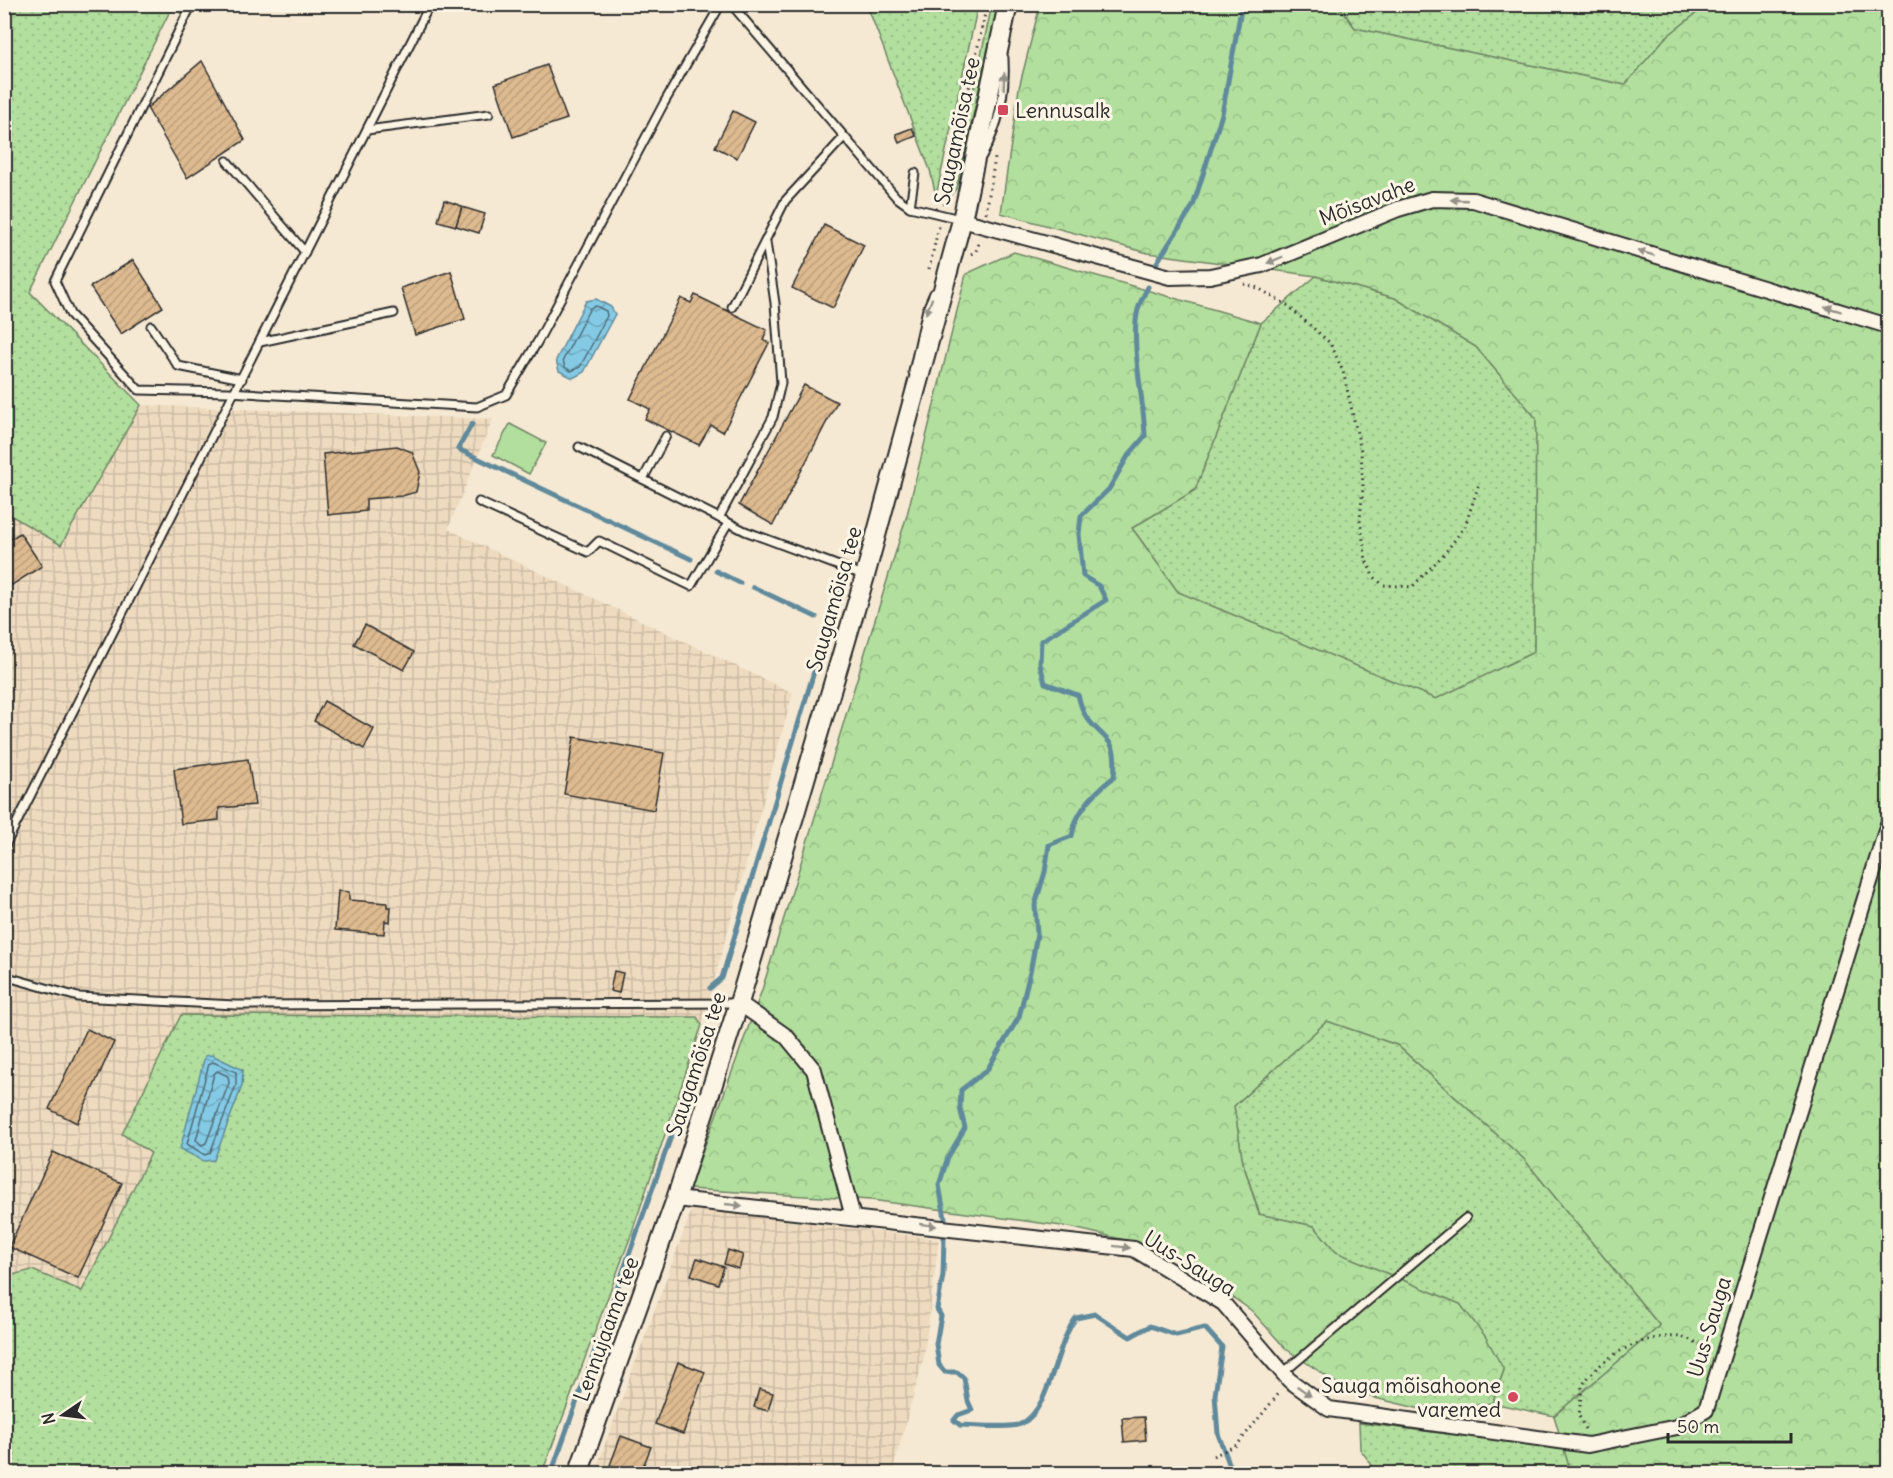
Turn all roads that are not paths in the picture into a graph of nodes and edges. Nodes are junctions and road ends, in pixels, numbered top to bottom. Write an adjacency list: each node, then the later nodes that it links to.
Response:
1 (192, 4): 21 (lane)
2 (430, 4): 7 (lane)
3 (721, 4): 21 (lane)
4 (731, 4): 8 (lane)
5 (1008, 4): 12 (street, Saugamõisa tee)
6 (489, 114): 7 (lane)
7 (367, 130): 14 (lane)
8 (844, 137): 11 (lane); 13 (lane)
9 (227, 161): 14 (lane)
10 (915, 173): 11 (lane)
11 (910, 207): 12 (lane)
12 (962, 220): 18 (street, Mõisavahe, one-way to 12); 28 (street, Saugamõisa tee)
13 (766, 242): 15 (lane); 26 (lane)
14 (305, 252): 19 (lane)
15 (732, 307)
16 (394, 313): 19 (lane)
17 (151, 326): 20 (lane)
18 (1888, 326)
19 (260, 342): 20 (lane)
20 (242, 379): 21 (lane)
21 (236, 392): 30 (lane)
22 (666, 436): 24 (lane)
23 (579, 447): 24 (lane)
24 (643, 479): 26 (lane)
25 (479, 502): 27 (lane)
26 (719, 518): 27 (lane)
27 (728, 523): 28 (lane)
28 (865, 576): 32 (street, Saugamõisa tee)
29 (1888, 824): 36 (street, Uus-Sauga, one-way to 29)
30 (4, 848)
31 (4, 976): 32 (lane)
32 (739, 1003): 33 (street, Saugamõisa tee); 34 (street)
33 (676, 1199): 34 (street, Uus-Sauga, one-way to 34); 37 (street, Lennujaama tee)
34 (853, 1217): 36 (street, Uus-Sauga, one-way to 36)
35 (1466, 1218): 36 (lane)
36 (1286, 1376)
37 (578, 1473)

